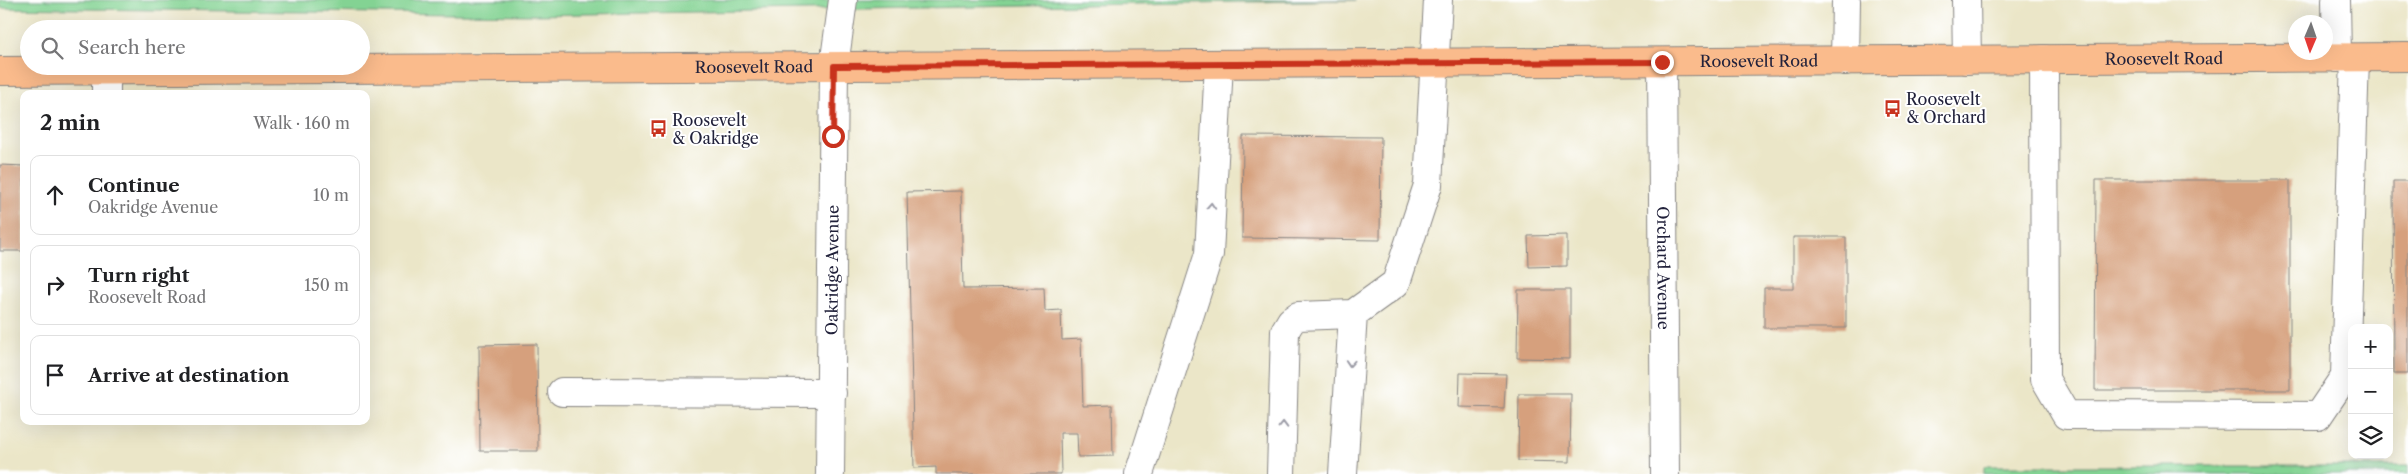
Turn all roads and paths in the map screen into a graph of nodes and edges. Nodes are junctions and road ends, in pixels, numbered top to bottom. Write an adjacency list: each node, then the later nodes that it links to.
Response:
1 (843, 0): 14 (street, Oakridge Avenue)
2 (1438, 0): 12 (street)
3 (1846, 0): 10 (street)
4 (1966, 0): 9 (street)
5 (2336, 0): 7 (street)
6 (2408, 57): 7 (main road, Roosevelt Road)
7 (2346, 58): 8 (main road, Roosevelt Road); 8 (street)
8 (2044, 59): 9 (main road, Roosevelt Road)
9 (1967, 60): 10 (main road, Roosevelt Road)
10 (1844, 61): 11 (main road, Roosevelt Road)
11 (1662, 62): 12 (main road, Roosevelt Road); 26 (street, Orchard Avenue)
12 (1436, 63): 13 (main road, Roosevelt Road); 19 (street)
13 (1219, 64): 14 (main road, Roosevelt Road); 23 (street, one-way to 13)
14 (834, 66): 18 (main road, Roosevelt Road); 21 (street, Oakridge Avenue)
15 (0, 71): 16 (main road, Roosevelt Road)
16 (20, 73)
17 (39, 75): 18 (main road, Roosevelt Road)
18 (106, 82)
19 (1353, 314): 24 (street, one-way to 19); 25 (street, one-way to 25)
20 (562, 392): 21 (street)
21 (832, 392): 22 (street, Oakridge Avenue)
22 (830, 474)
23 (1139, 474)
24 (1281, 474)
25 (1343, 474)
26 (1665, 474)

